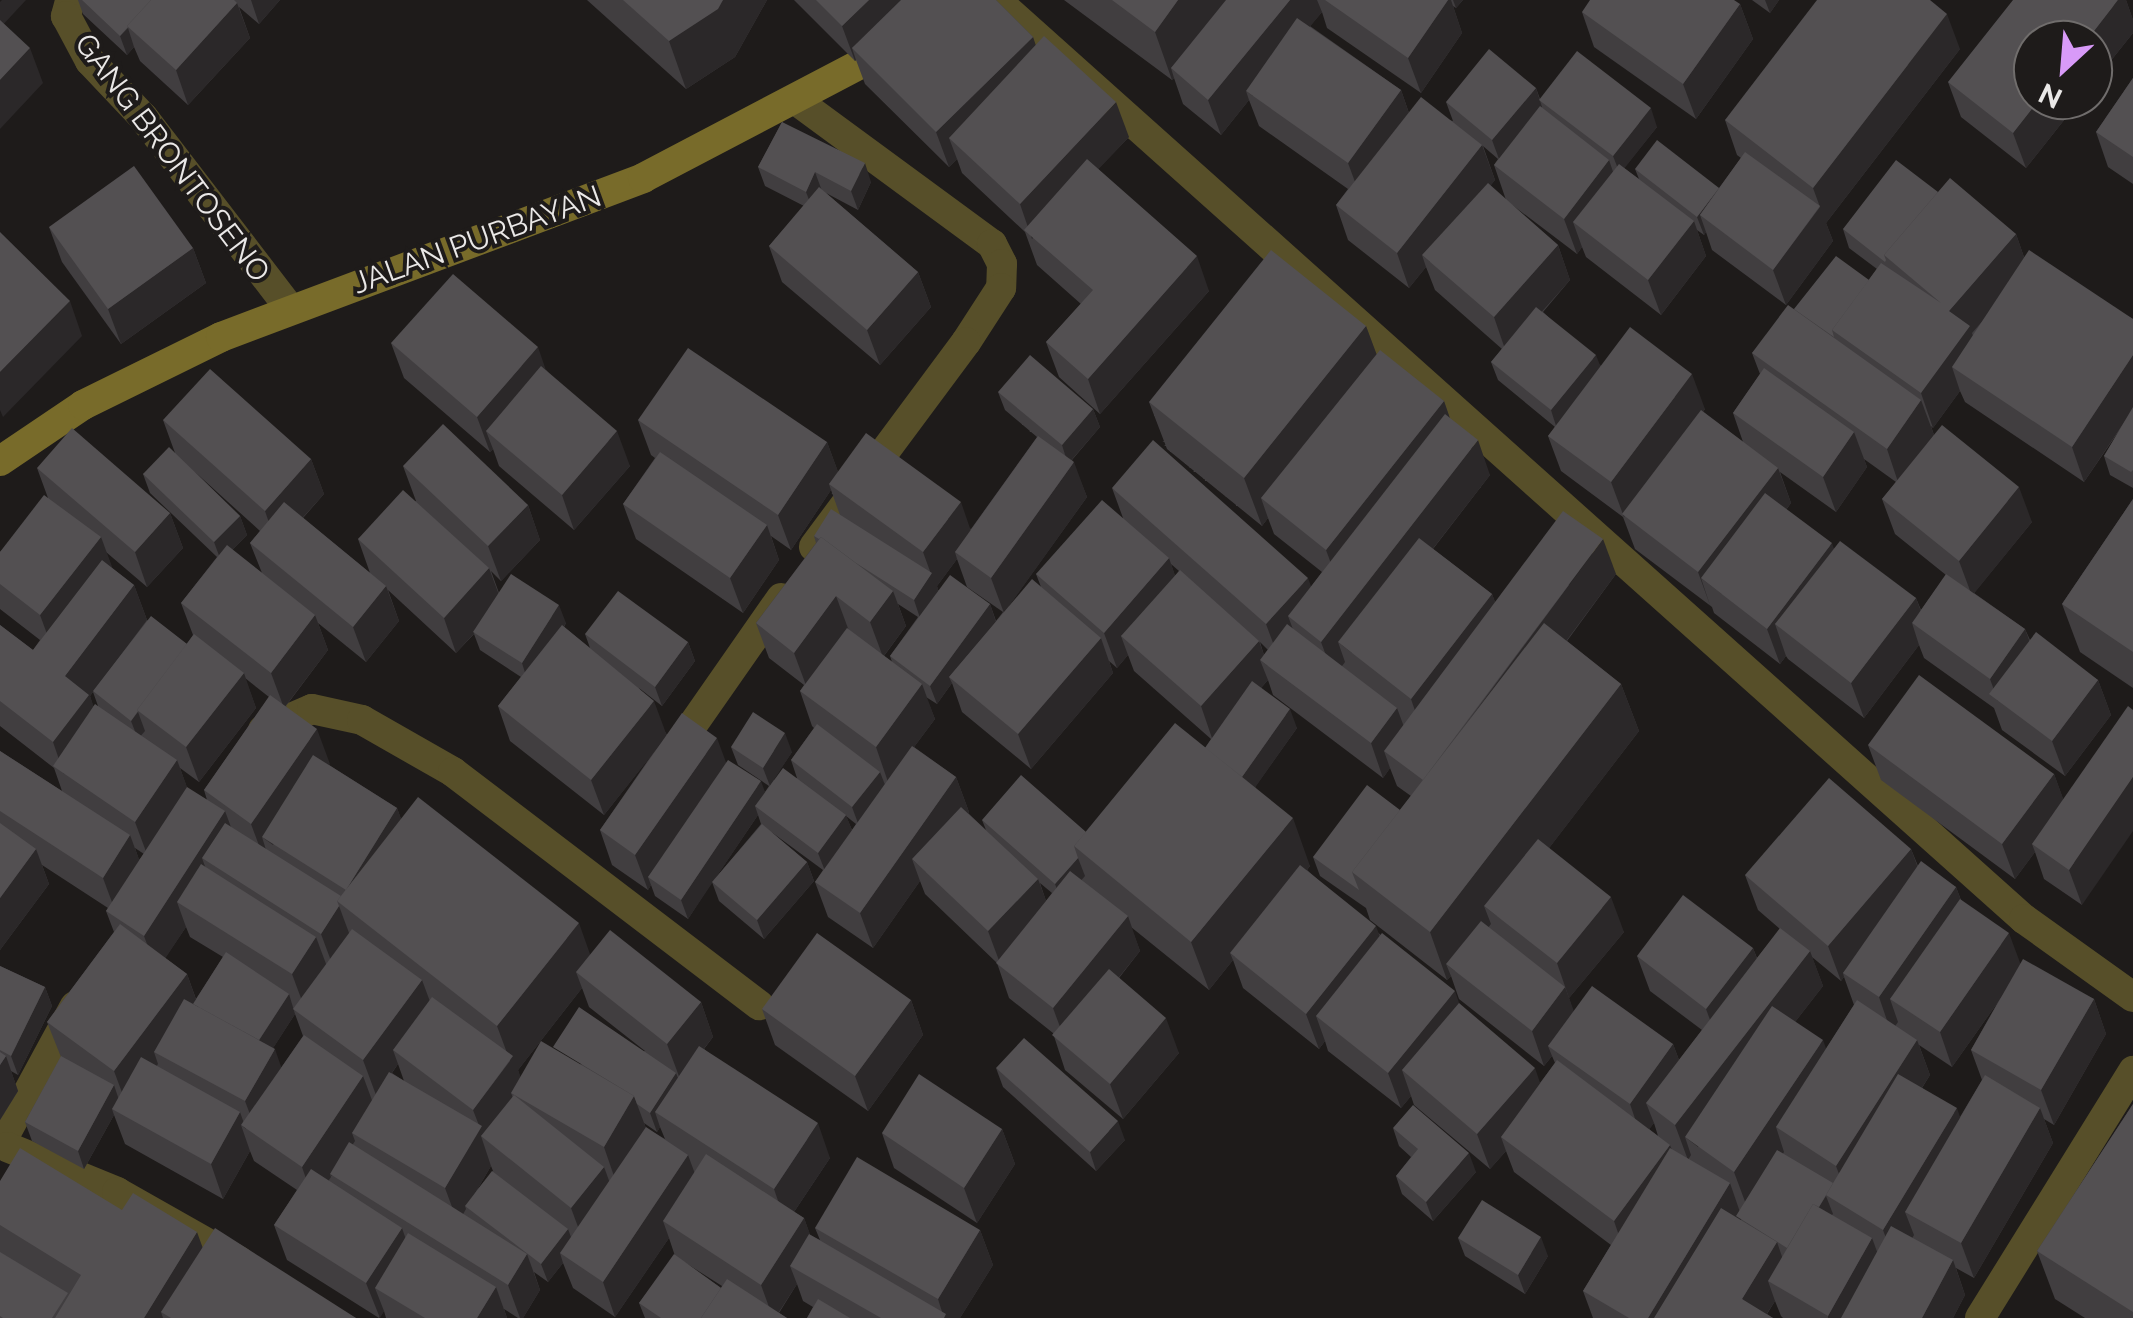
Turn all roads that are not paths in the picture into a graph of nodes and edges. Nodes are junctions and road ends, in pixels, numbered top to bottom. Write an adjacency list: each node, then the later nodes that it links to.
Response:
1 (996, 0): 12 (street)
2 (70, 1): 5 (street, GANG BRONTOSENO)
3 (936, 2): 4 (street, JALAN PURBAYAN)
4 (797, 101): 5 (street, JALAN PURBAYAN); 8 (street)
5 (291, 310): 6 (street, JALAN PURBAYAN)
6 (0, 460)
7 (245, 748): 10 (street)
8 (649, 786)
9 (606, 844): 10 (street)
10 (585, 872): 13 (street)
11 (94, 970): 15 (street)
12 (2133, 998)
13 (760, 1005)
14 (2133, 1071): 17 (street)
15 (0, 1144): 16 (street)
16 (268, 1280)
17 (1980, 1318)

